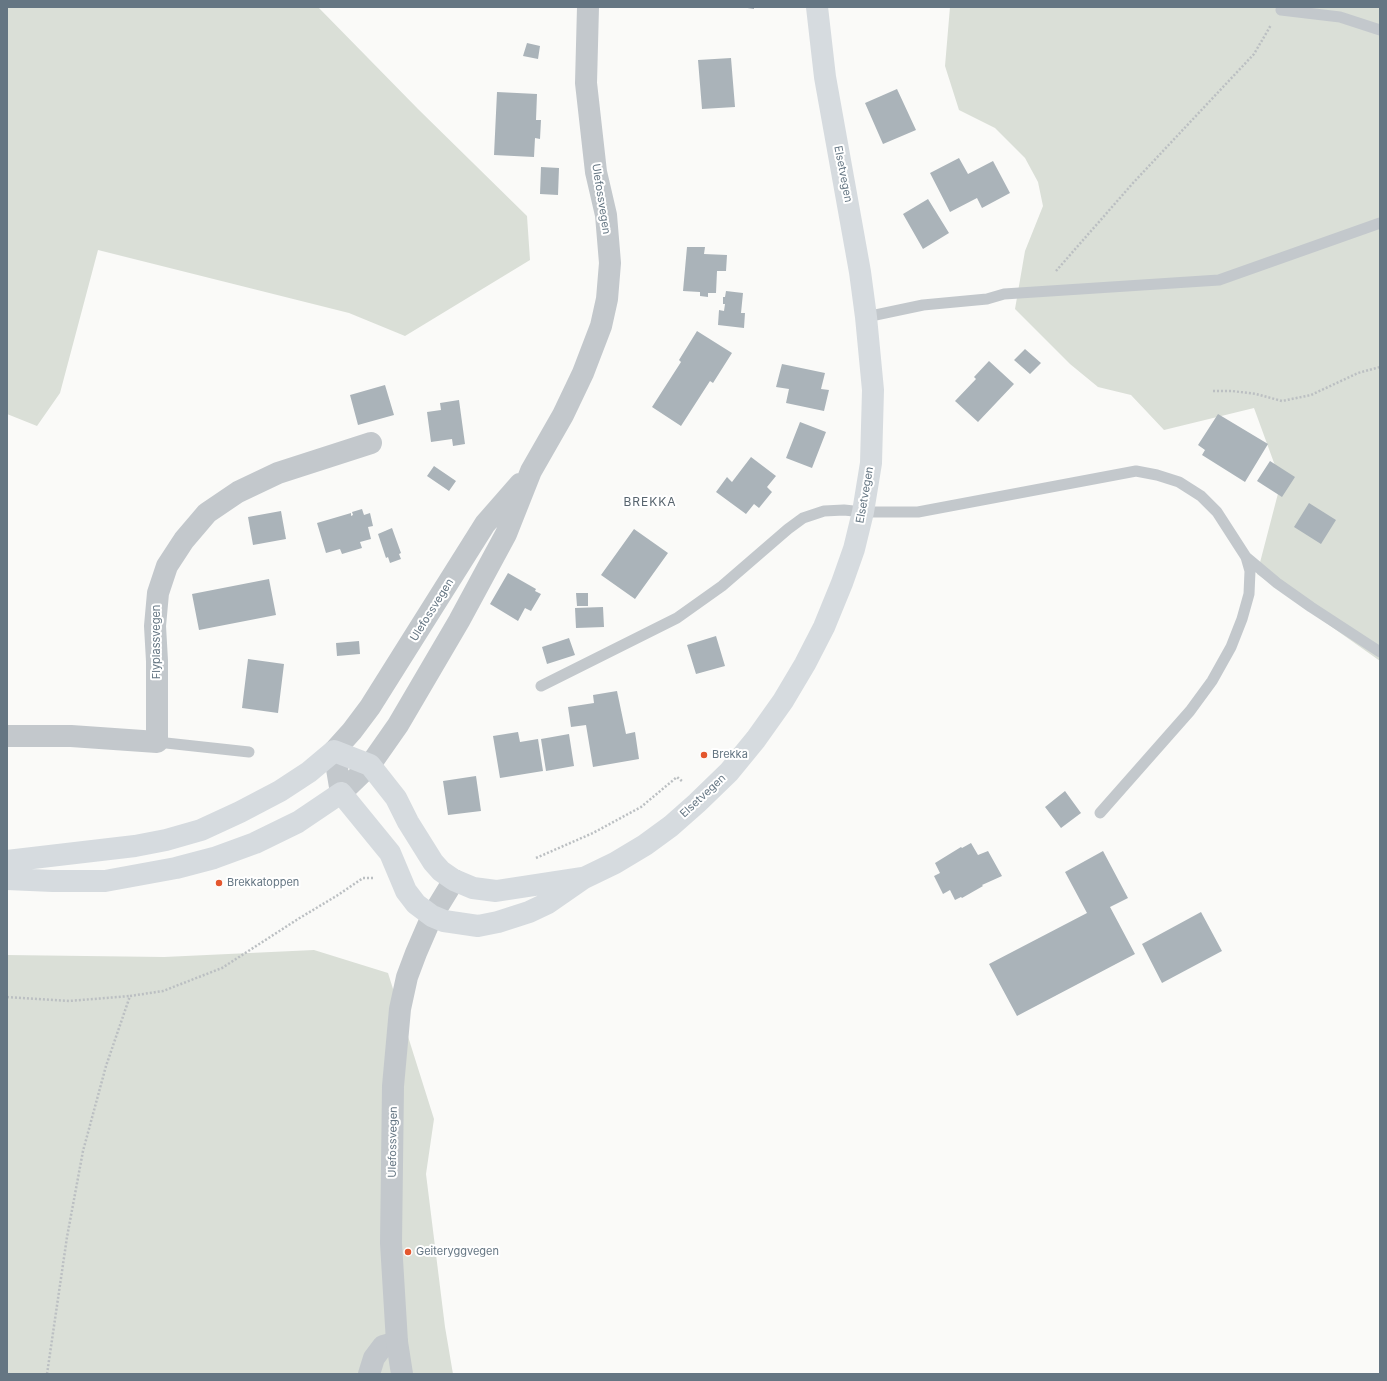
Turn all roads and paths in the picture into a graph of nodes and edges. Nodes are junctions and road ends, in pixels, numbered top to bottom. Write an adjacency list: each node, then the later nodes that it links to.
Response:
1 (588, 7): 11 (street, Ulefossvegen)
2 (817, 7): 7 (main road, Elsetvegen)
3 (1281, 8): 4 (lane); 6 (path)
4 (1380, 30)
5 (1380, 223): 6 (lane)
6 (1039, 292): 7 (lane)
7 (866, 317): 12 (main road, Elsetvegen)
8 (1380, 367): 9 (path)
9 (1213, 391)
10 (371, 444): 17 (street, Flyplassvegen)
11 (531, 471): 18 (street, Ulefossvegen); 20 (street, Ulefossvegen)
12 (863, 512): 13 (lane); 15 (lane); 22 (main road, Elsetvegen)
13 (1246, 557): 14 (lane); 23 (lane)
14 (1380, 652)
15 (541, 686)
16 (7, 736): 17 (street)
17 (157, 742): 19 (lane)
18 (334, 751): 20 (main road); 21 (street); 25 (main road)
19 (249, 752)
20 (370, 765): 21 (street, Ulefossvegen); 29 (main road)
21 (341, 793): 28 (main road); 30 (main road)
22 (701, 799): 24 (path); 27 (main road, Elsetvegen)
23 (1100, 813)
24 (531, 859)
25 (7, 861)
26 (379, 878): 31 (path)
27 (584, 878): 29 (main road, Elsetvegen); 30 (main road, Elsetvegen)
28 (7, 879)
29 (454, 880): 30 (street, Ulefossvegen)
30 (432, 916): 33 (street, Ulefossvegen)
31 (130, 996): 32 (path); 34 (path)
32 (7, 997)
33 (396, 1342): 35 (street); 36 (street, Ulefossvegen)
34 (47, 1374)
35 (369, 1374)
36 (402, 1374)

